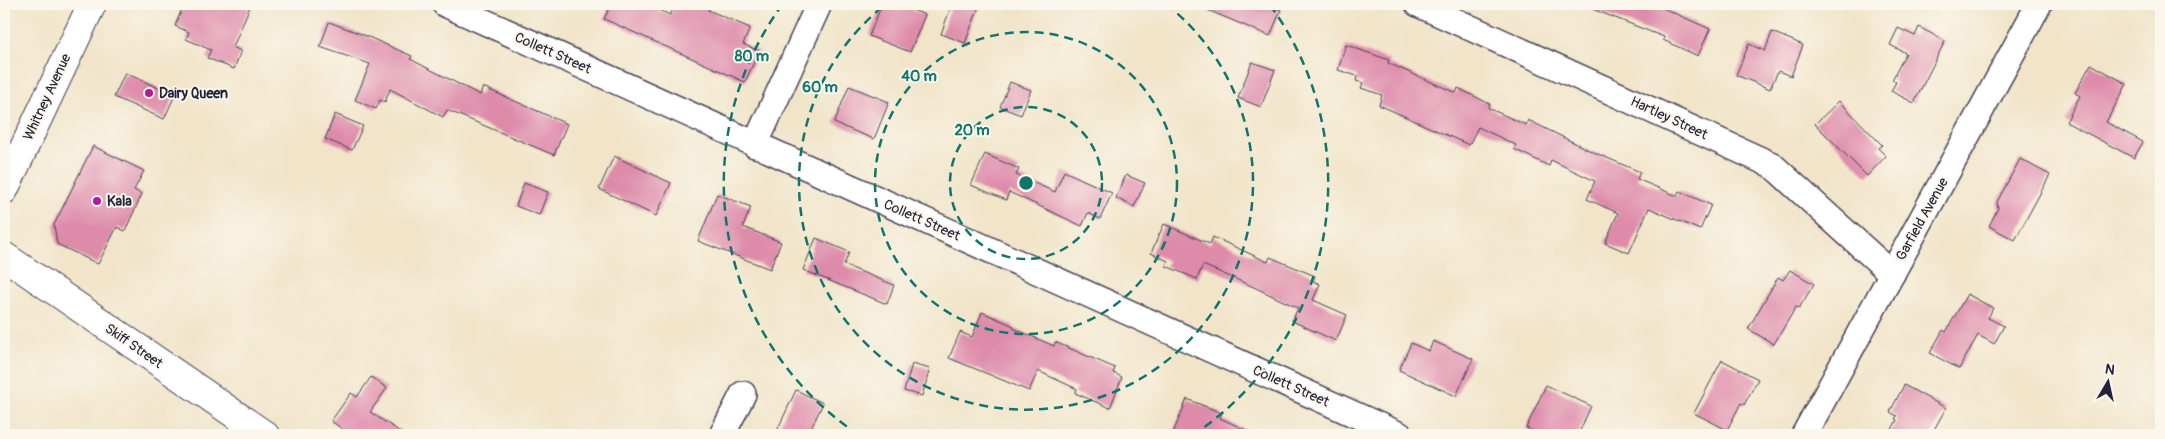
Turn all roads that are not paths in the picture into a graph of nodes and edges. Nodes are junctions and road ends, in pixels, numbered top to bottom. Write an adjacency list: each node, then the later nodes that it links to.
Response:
1 (92, 4): 7 (main road, Whitney Avenue)
2 (445, 4): 6 (street, Collett Street)
3 (819, 4): 6 (street)
4 (1418, 4): 9 (street, Hartley Street)
5 (2040, 4): 9 (street, Garfield Avenue)
6 (755, 145): 13 (street, Collett Street)
7 (4, 190)
8 (4, 256): 11 (main road, Skiff Street)
9 (1892, 274): 14 (street, Garfield Avenue)
10 (743, 394): 12 (street)
11 (265, 435)
12 (722, 435)
13 (1400, 435)
14 (1804, 435)

